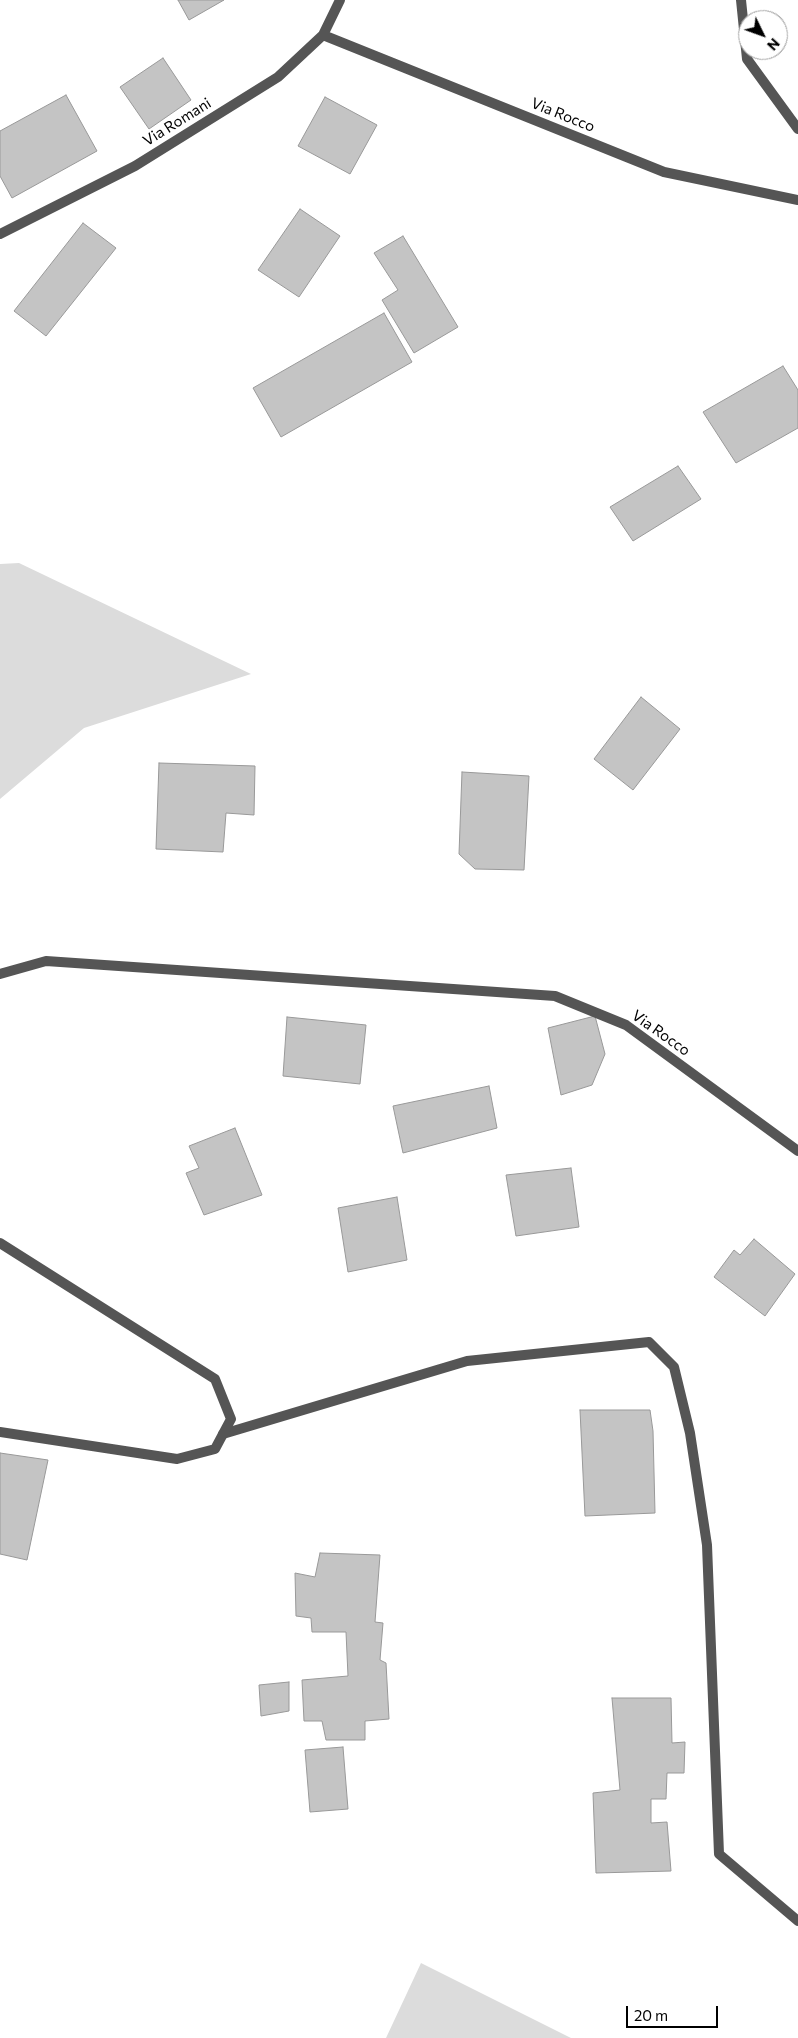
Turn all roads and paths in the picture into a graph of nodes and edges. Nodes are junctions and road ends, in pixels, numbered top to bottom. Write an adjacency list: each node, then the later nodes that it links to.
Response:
1 (340, 0): 3 (street, Via Romani)
2 (742, 0): 4 (street)
3 (323, 35): 5 (street, Via Rocco); 6 (street, Via Romani)
4 (798, 130)
5 (798, 200)
6 (0, 234)
7 (0, 974): 8 (street, Via Rocco)
8 (798, 1151)
9 (0, 1243): 11 (street)
10 (0, 1432): 11 (street)
11 (223, 1434): 12 (street)
12 (798, 1921)

